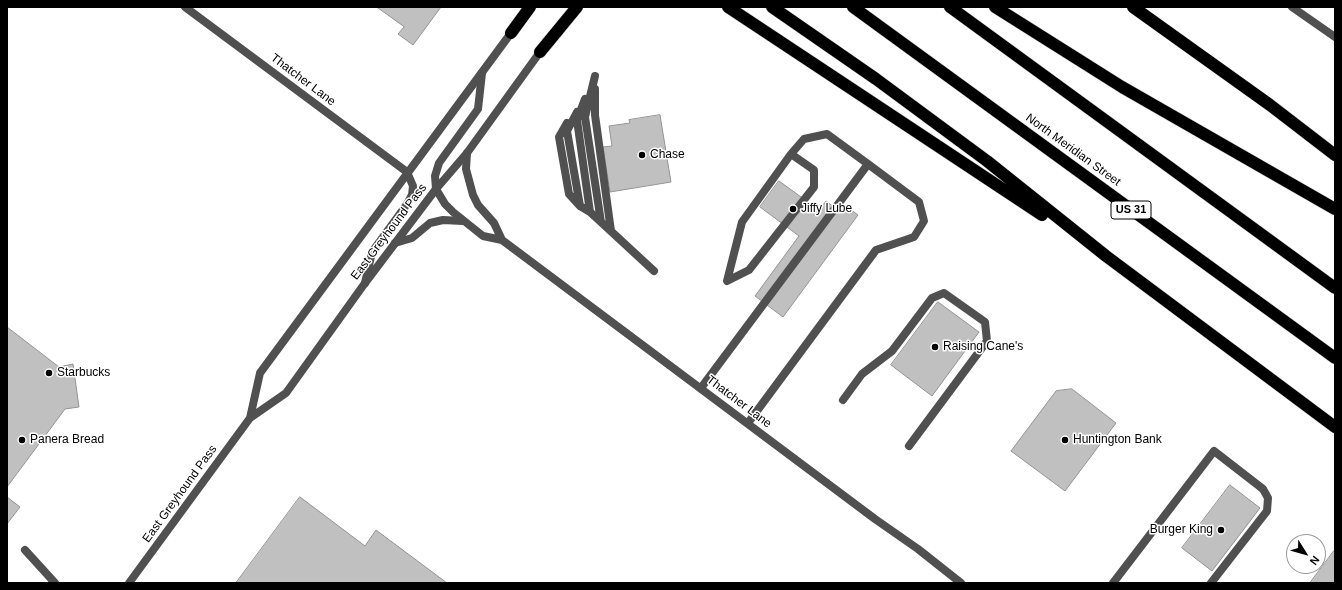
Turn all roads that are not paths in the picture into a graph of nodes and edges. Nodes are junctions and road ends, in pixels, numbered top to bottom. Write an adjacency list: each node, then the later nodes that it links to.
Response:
1 (185, 7): 20 (street, Thatcher Lane)
2 (530, 7): 11 (highway)
3 (577, 7): 13 (highway)
4 (728, 7): 29 (highway)
5 (772, 7): 29 (highway)
6 (853, 7): 33 (highway, North Meridian Street / US 31)
7 (950, 7): 32 (highway)
8 (995, 7): 22 (highway)
9 (1133, 7): 18 (highway)
10 (1292, 7): 12 (street)
11 (511, 32): 14 (street, East Greyhound Pass)
12 (1335, 37)
13 (540, 52): 16 (street, East Greyhound Pass)
14 (482, 73): 20 (street, East Greyhound Pass); 21 (street)
15 (595, 76): 23 (street); 23 (street); 25 (street); 26 (street)
16 (467, 153): 21 (street, East Greyhound Pass); 27 (street, Thatcher Lane)
17 (791, 154): 17 (street); 19 (street)
18 (1335, 155)
19 (868, 164): 34 (street); 37 (street)
20 (407, 172): 31 (street); 36 (street, East Greyhound Pass)
21 (436, 189): 24 (street, Thatcher Lane); 28 (street, East Greyhound Pass)
22 (1335, 210)
23 (590, 212): 25 (street)
24 (463, 220): 27 (street, Thatcher Lane); 28 (street)
25 (602, 222): 26 (street)
26 (611, 231): 30 (street)
27 (502, 240): 34 (street, Thatcher Lane)
28 (395, 243): 31 (street, East Greyhound Pass)
29 (1106, 256): 38 (highway)
30 (654, 271)
31 (365, 283): 36 (street, East Greyhound Pass)
32 (1335, 288)
33 (1335, 358)
34 (700, 388): 37 (street, Thatcher Lane)
35 (843, 400): 39 (street)
36 (250, 418): 42 (street, East Greyhound Pass)
37 (748, 423): 43 (street, Thatcher Lane)
38 (1335, 427)
39 (909, 446)
40 (25, 550): 41 (street)
41 (55, 583)
42 (129, 583)
43 (962, 583)
44 (1113, 583): 45 (street)
45 (1211, 583)

